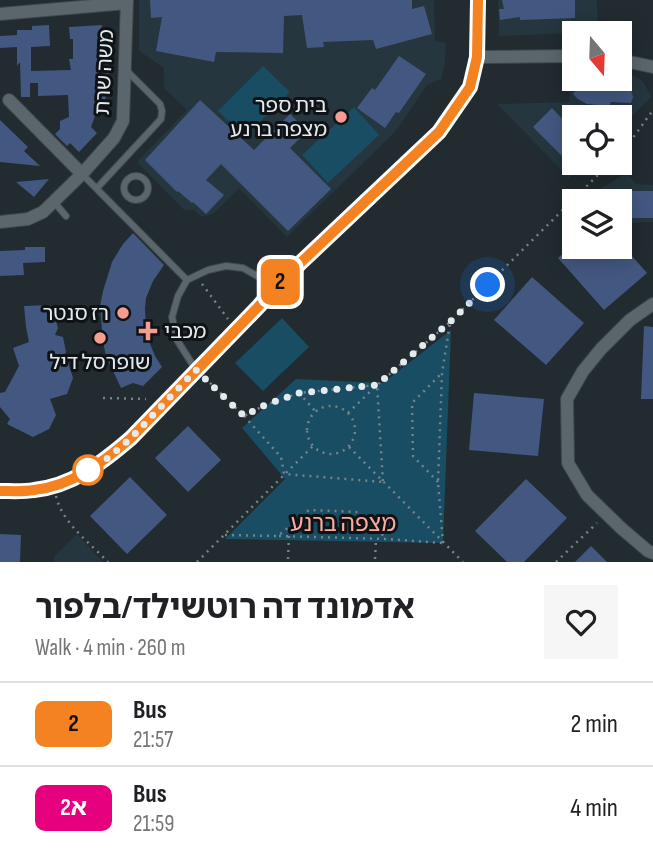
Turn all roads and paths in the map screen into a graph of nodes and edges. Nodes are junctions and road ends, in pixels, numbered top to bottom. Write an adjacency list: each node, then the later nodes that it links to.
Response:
1 (478, 0): 5 (street)
2 (127, 1): 3 (street); 8 (street, משה שרת)
3 (0, 14)
4 (562, 56): 5 (street)
5 (477, 57): 20 (street)
6 (632, 63): 7 (street)
7 (653, 67)
8 (125, 69): 12 (street, משה שרת); 14 (lane)
9 (9, 100): 12 (street)
10 (653, 110): 11 (path)
11 (632, 139)
12 (82, 174): 14 (lane); 15 (street, משה שרת)
13 (598, 175): 23 (path)
14 (97, 188): 19 (lane)
15 (54, 202): 16 (lane); 17 (street, משה שרת)
16 (66, 216)
17 (0, 222)
18 (195, 275): 19 (lane); 20 (lane); 22 (path)
19 (187, 280): 24 (lane)
20 (277, 285): 24 (street)
21 (653, 304): 40 (street)
22 (228, 319)
23 (450, 322): 25 (path); 26 (path)
24 (196, 370): 32 (path); 38 (street)
25 (442, 373): 37 (path); 37 (path)
26 (377, 385): 27 (path); 31 (path); 36 (path)
27 (299, 393): 30 (path); 32 (path)
28 (103, 398): 29 (path)
29 (146, 399)
30 (316, 412): 31 (path); 33 (path)
31 (348, 413): 34 (path)
32 (244, 416): 35 (path)
33 (313, 446): 34 (path); 35 (path)
34 (349, 447): 36 (path)
35 (284, 474): 36 (path); 41 (path)
36 (383, 482): 46 (path)
37 (438, 482): 46 (path)
38 (54, 486): 39 (street); 50 (path)
39 (0, 491)
40 (607, 514): 47 (street); 53 (path)
41 (225, 535): 42 (path); 51 (path)
42 (278, 536): 43 (path); 45 (path)
43 (289, 536): 44 (path); 48 (path)
44 (376, 539): 45 (path); 49 (path)
45 (387, 539): 46 (path)
46 (443, 543): 52 (path)
47 (653, 552)
48 (288, 559)
49 (375, 559)
50 (108, 562)
51 (197, 562)
52 (463, 562)
53 (556, 562)

